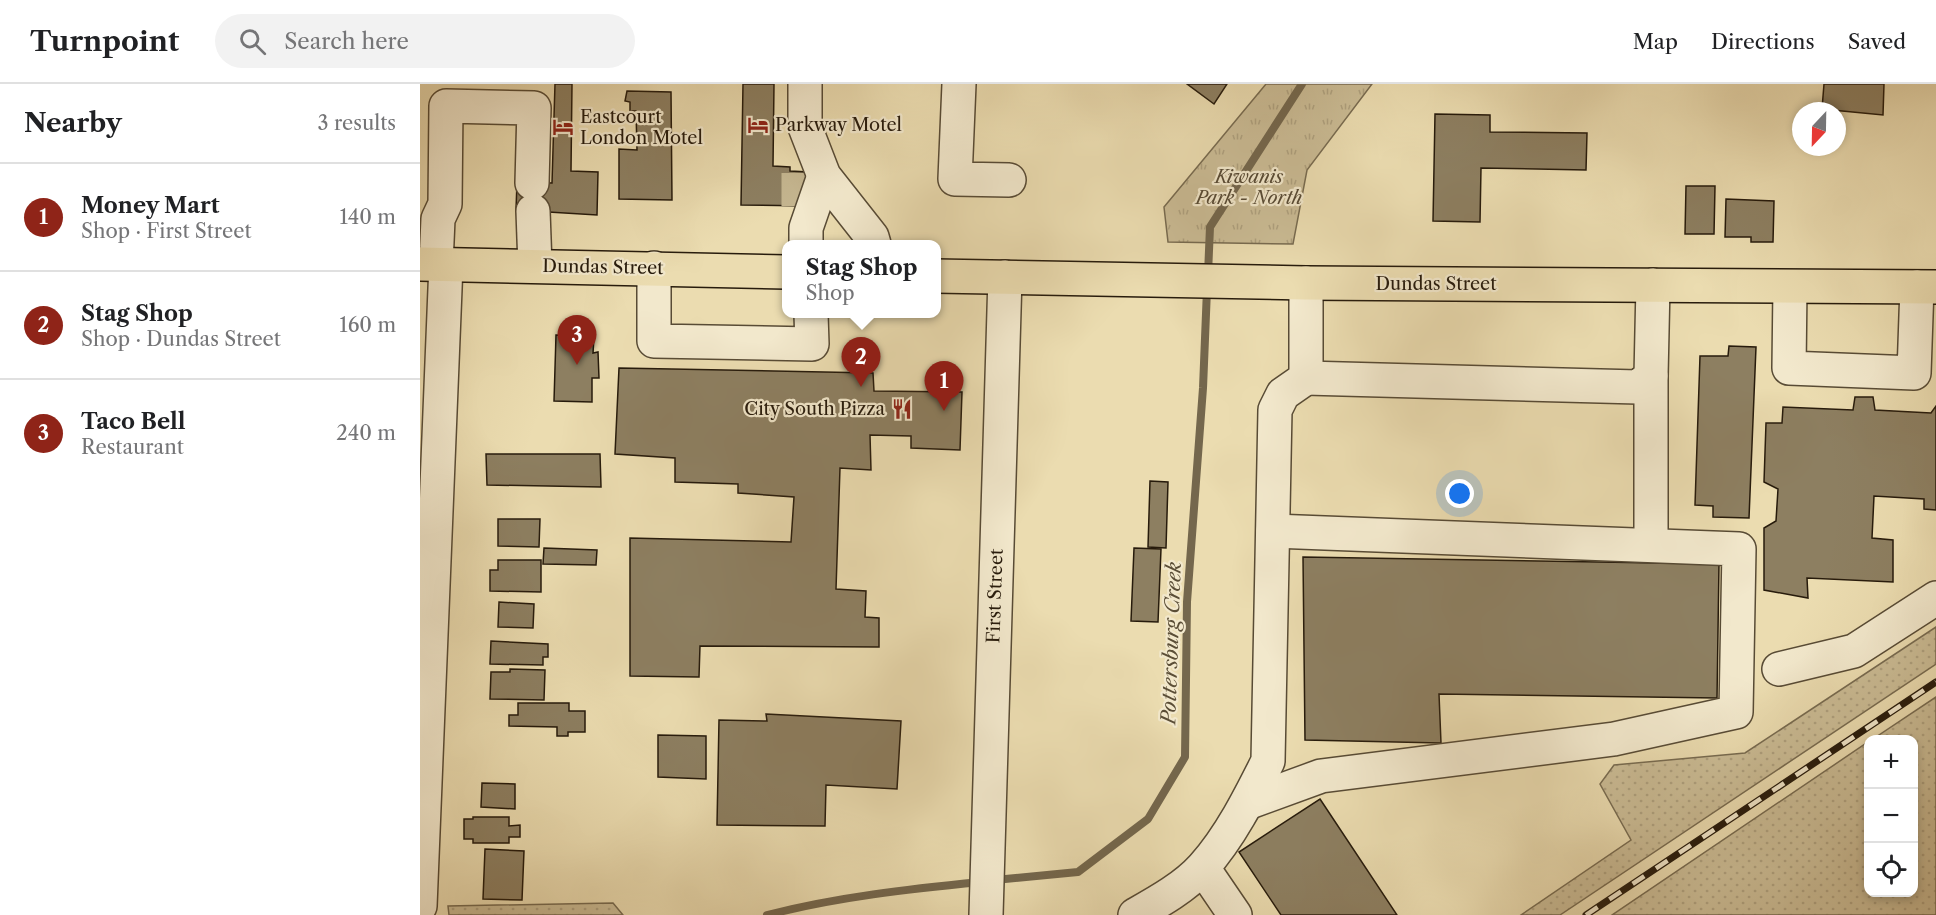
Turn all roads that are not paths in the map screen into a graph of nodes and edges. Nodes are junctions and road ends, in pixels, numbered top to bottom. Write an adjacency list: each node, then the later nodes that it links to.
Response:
1 (805, 84): 3 (street)
2 (959, 84): 4 (street)
3 (811, 174): 5 (street); 6 (street)
4 (1009, 180)
5 (803, 226)
6 (873, 240)
7 (434, 264): 8 (main road, Dundas Street); 8 (street); 18 (street)
8 (536, 266): 9 (main road, Dundas Street)
9 (654, 268): 10 (main road, Dundas Street); 17 (street)
10 (782, 272)
11 (941, 276): 12 (main road, Dundas Street)
12 (1005, 278): 13 (main road, Dundas Street); 28 (street, First Street)
13 (1306, 283): 14 (main road, Dundas Street); 20 (street)
14 (1653, 285): 15 (main road, Dundas Street); 19 (street)
15 (1790, 287): 16 (main road, Dundas Street); 16 (street)
16 (1927, 287)
17 (811, 318)
18 (431, 357): 27 (street)
19 (1651, 376): 20 (street); 22 (street)
20 (1306, 378): 21 (street)
21 (1273, 531): 22 (street); 25 (street)
22 (1651, 545): 25 (street)
23 (1936, 598): 24 (street)
24 (1779, 669)
25 (1247, 803): 26 (street)
26 (1203, 868): 29 (street); 30 (street)
27 (420, 906)
28 (986, 915)
29 (1135, 915)
30 (1235, 915)

